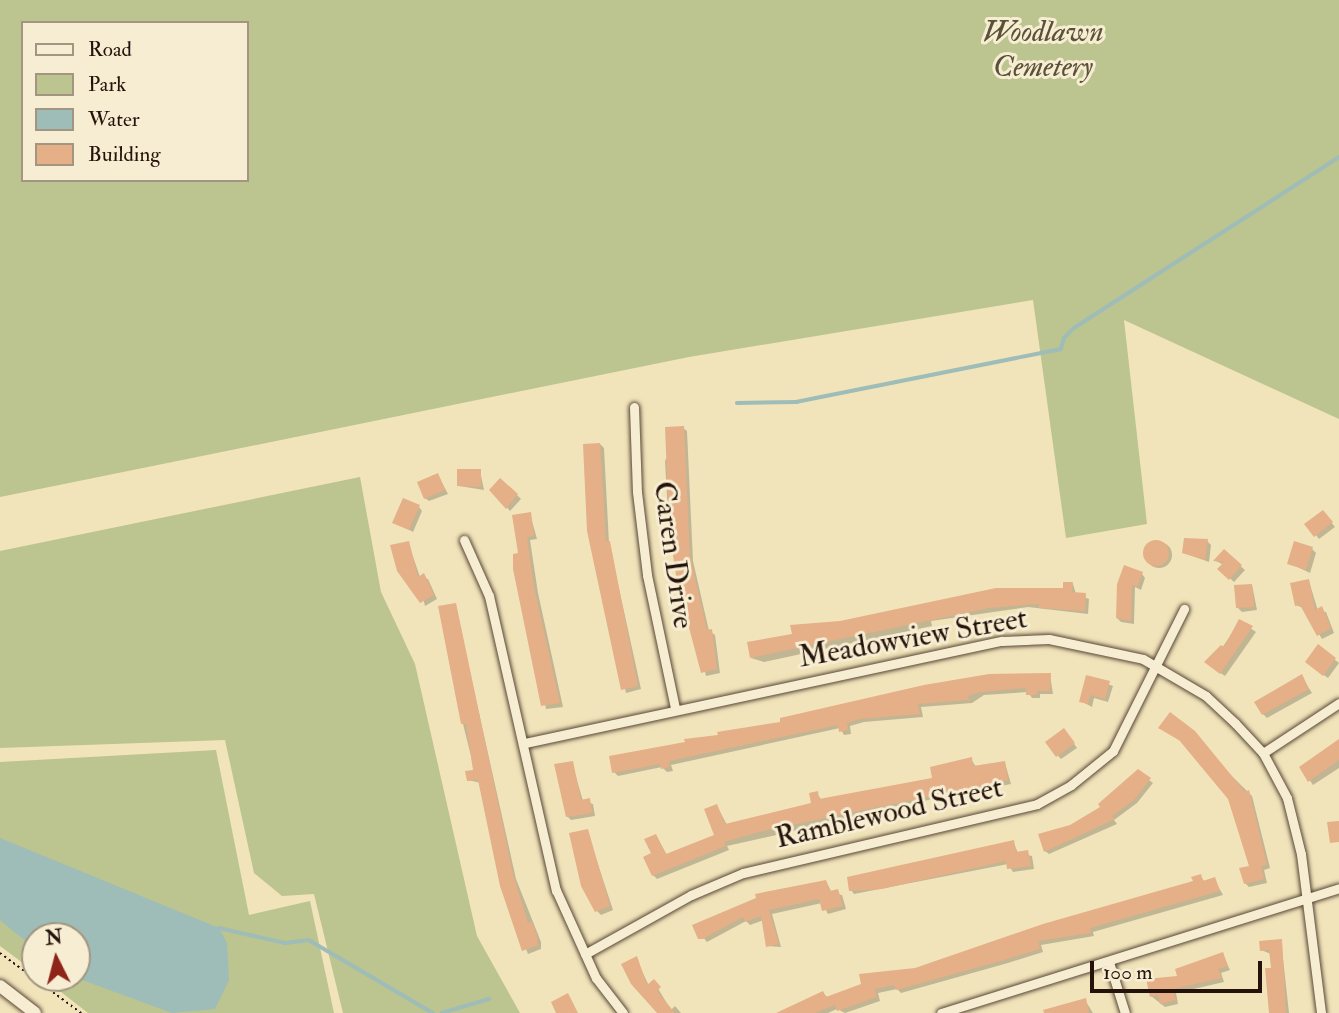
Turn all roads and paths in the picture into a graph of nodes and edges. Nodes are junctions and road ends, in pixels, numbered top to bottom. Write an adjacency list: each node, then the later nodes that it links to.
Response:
1 (634, 407): 6 (street, Caren Drive)
2 (464, 540): 7 (street)
3 (1184, 609): 4 (street, Ramblewood Street)
4 (1157, 668): 6 (street, Meadowview Street); 8 (street, Meadowview Street); 12 (street, Ramblewood Street)
5 (1339, 703): 8 (street)
6 (675, 708): 7 (street, Meadowview Street)
7 (525, 743): 12 (street)
8 (1263, 754): 10 (street, Meadowview Street)
9 (1339, 888): 10 (street)
10 (1307, 898): 13 (street); 20 (street, Meadowview Street)
11 (0, 953): 16 (path)
12 (585, 954): 17 (street)
13 (1109, 962): 18 (street); 19 (street)
14 (0, 986): 15 (main road)
15 (35, 1013)
16 (81, 1013)
17 (623, 1013)
18 (941, 1013)
19 (1125, 1013)
20 (1321, 1013)

